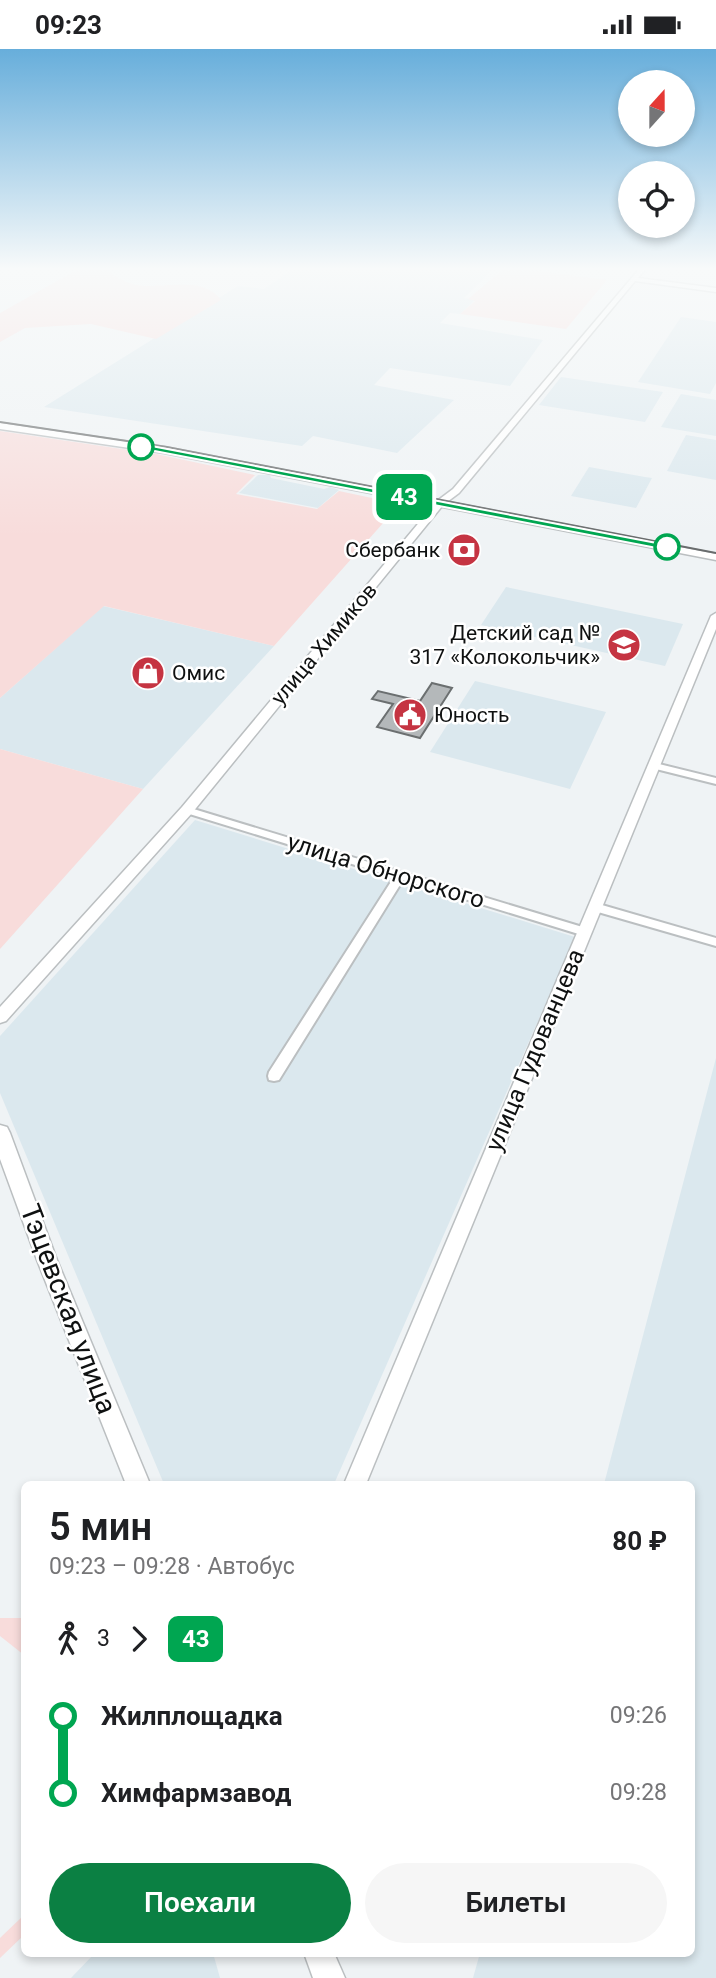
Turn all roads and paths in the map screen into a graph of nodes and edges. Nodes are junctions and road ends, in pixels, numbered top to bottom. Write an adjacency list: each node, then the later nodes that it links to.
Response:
1 (567, 357): 6 (street, улица Химиков)
2 (0, 418): 4 (main road)
3 (0, 426): 5 (main road)
4 (173, 442): 5 (main road); 6 (main road)
5 (164, 450): 7 (main road)
6 (452, 496): 7 (street, улица Химиков); 8 (main road)
7 (440, 503): 9 (main road); 13 (street, улица Химиков)
8 (716, 547)
9 (716, 557)
10 (716, 616): 11 (street, улица Гудованцева)
11 (655, 766): 12 (street); 15 (street, улица Гудованцева)
12 (716, 781)
13 (187, 810): 14 (street, улица Обнорского); 18 (street, улица Химиков)
14 (400, 876): 16 (street, улица Обнорского); 19 (street)
15 (595, 907): 16 (street, улица Гудованцева); 17 (street)
16 (585, 932): 22 (street, улица Гудованцева)
17 (716, 942)
18 (0, 1017)
19 (274, 1076)
20 (0, 1133): 21 (main road, Тэцевская улица)
21 (137, 1481)
22 (356, 1481)
23 (321, 1957): 24 (main road)
24 (329, 1978)

